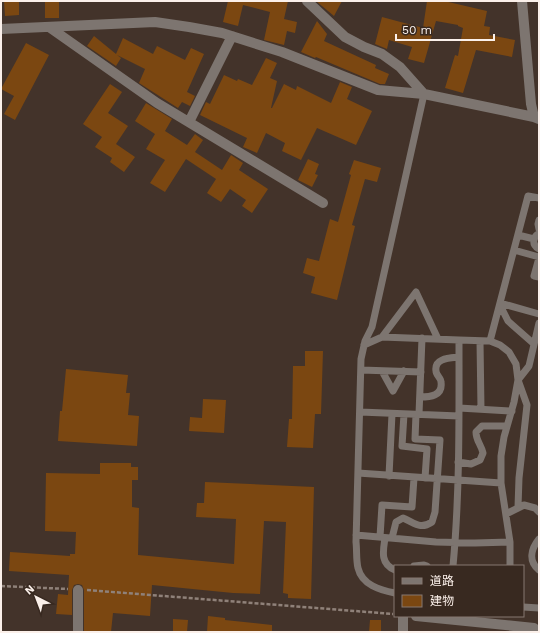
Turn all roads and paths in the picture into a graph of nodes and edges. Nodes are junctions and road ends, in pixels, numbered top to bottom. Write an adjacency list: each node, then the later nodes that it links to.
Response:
1 (306, 1): 6 (street)
2 (522, 1): 7 (street)
3 (50, 27): 4 (street); 5 (street); 8 (street)
4 (1, 29)
5 (232, 36): 6 (street); 8 (street)
6 (424, 94): 7 (street); 29 (lane)
7 (537, 118)
8 (189, 122): 10 (street)
9 (539, 198): 13 (lane)
10 (323, 203)
11 (539, 220): 12 (lane)
12 (539, 229)
13 (518, 235): 14 (lane); 16 (lane)
14 (537, 236): 15 (lane)
15 (539, 249)
16 (514, 250): 17 (lane); 19 (lane)
17 (539, 257): 18 (lane)
18 (539, 277)
19 (500, 304): 20 (lane); 27 (lane); 28 (lane)
20 (539, 314)
21 (539, 323): 28 (lane)
22 (382, 337): 23 (lane); 24 (lane); 29 (lane)
23 (422, 338): 24 (lane); 34 (lane)
24 (438, 339): 25 (lane)
25 (459, 340): 26 (lane); 30 (lane)
26 (480, 341): 27 (lane); 37 (lane)
27 (490, 341): 35 (lane)
28 (534, 344): 35 (lane)
29 (364, 346): 31 (lane)
30 (459, 357): 36 (lane); 40 (lane)
31 (361, 370): 32 (lane); 39 (lane)
32 (382, 371): 33 (lane); 33 (lane)
33 (404, 371): 34 (lane)
34 (421, 372): 36 (lane)
35 (518, 380): 38 (lane); 53 (lane)
36 (420, 397): 43 (lane)
37 (480, 409): 38 (lane); 40 (lane)
38 (512, 411): 44 (lane)
39 (360, 412): 41 (lane); 46 (lane)
40 (459, 412): 43 (lane); 45 (lane)
41 (392, 414): 42 (lane); 47 (lane)
42 (404, 414): 43 (lane); 49 (lane)
43 (417, 414): 50 (lane)
44 (507, 426): 45 (lane); 52 (lane)
45 (458, 462): 51 (lane)
46 (358, 473): 47 (lane); 56 (lane)
47 (389, 476): 48 (lane)
48 (414, 478): 49 (lane); 57 (lane)
49 (425, 478): 50 (lane)
50 (438, 479): 51 (lane); 57 (lane)
51 (458, 481): 52 (lane); 59 (lane)
52 (501, 483): 55 (lane)
53 (518, 507): 54 (lane); 55 (lane)
54 (539, 512)
55 (506, 514): 60 (lane)
56 (356, 535): 57 (lane); 67 (lane)
57 (386, 538): 59 (lane); 63 (lane)
58 (539, 539): 64 (lane)
59 (456, 542): 60 (lane); 61 (lane)
60 (510, 542): 62 (lane)
61 (454, 565)
62 (510, 565)
63 (394, 570)
64 (539, 570)
65 (1, 586): 66 (path)
66 (78, 590): 70 (path); 73 (street)
67 (394, 593)
68 (524, 607): 69 (lane)
69 (539, 608)
70 (394, 614)
71 (403, 617): 74 (street)
72 (426, 617): 75 (street)
73 (78, 632)
74 (402, 632)
75 (538, 632)

